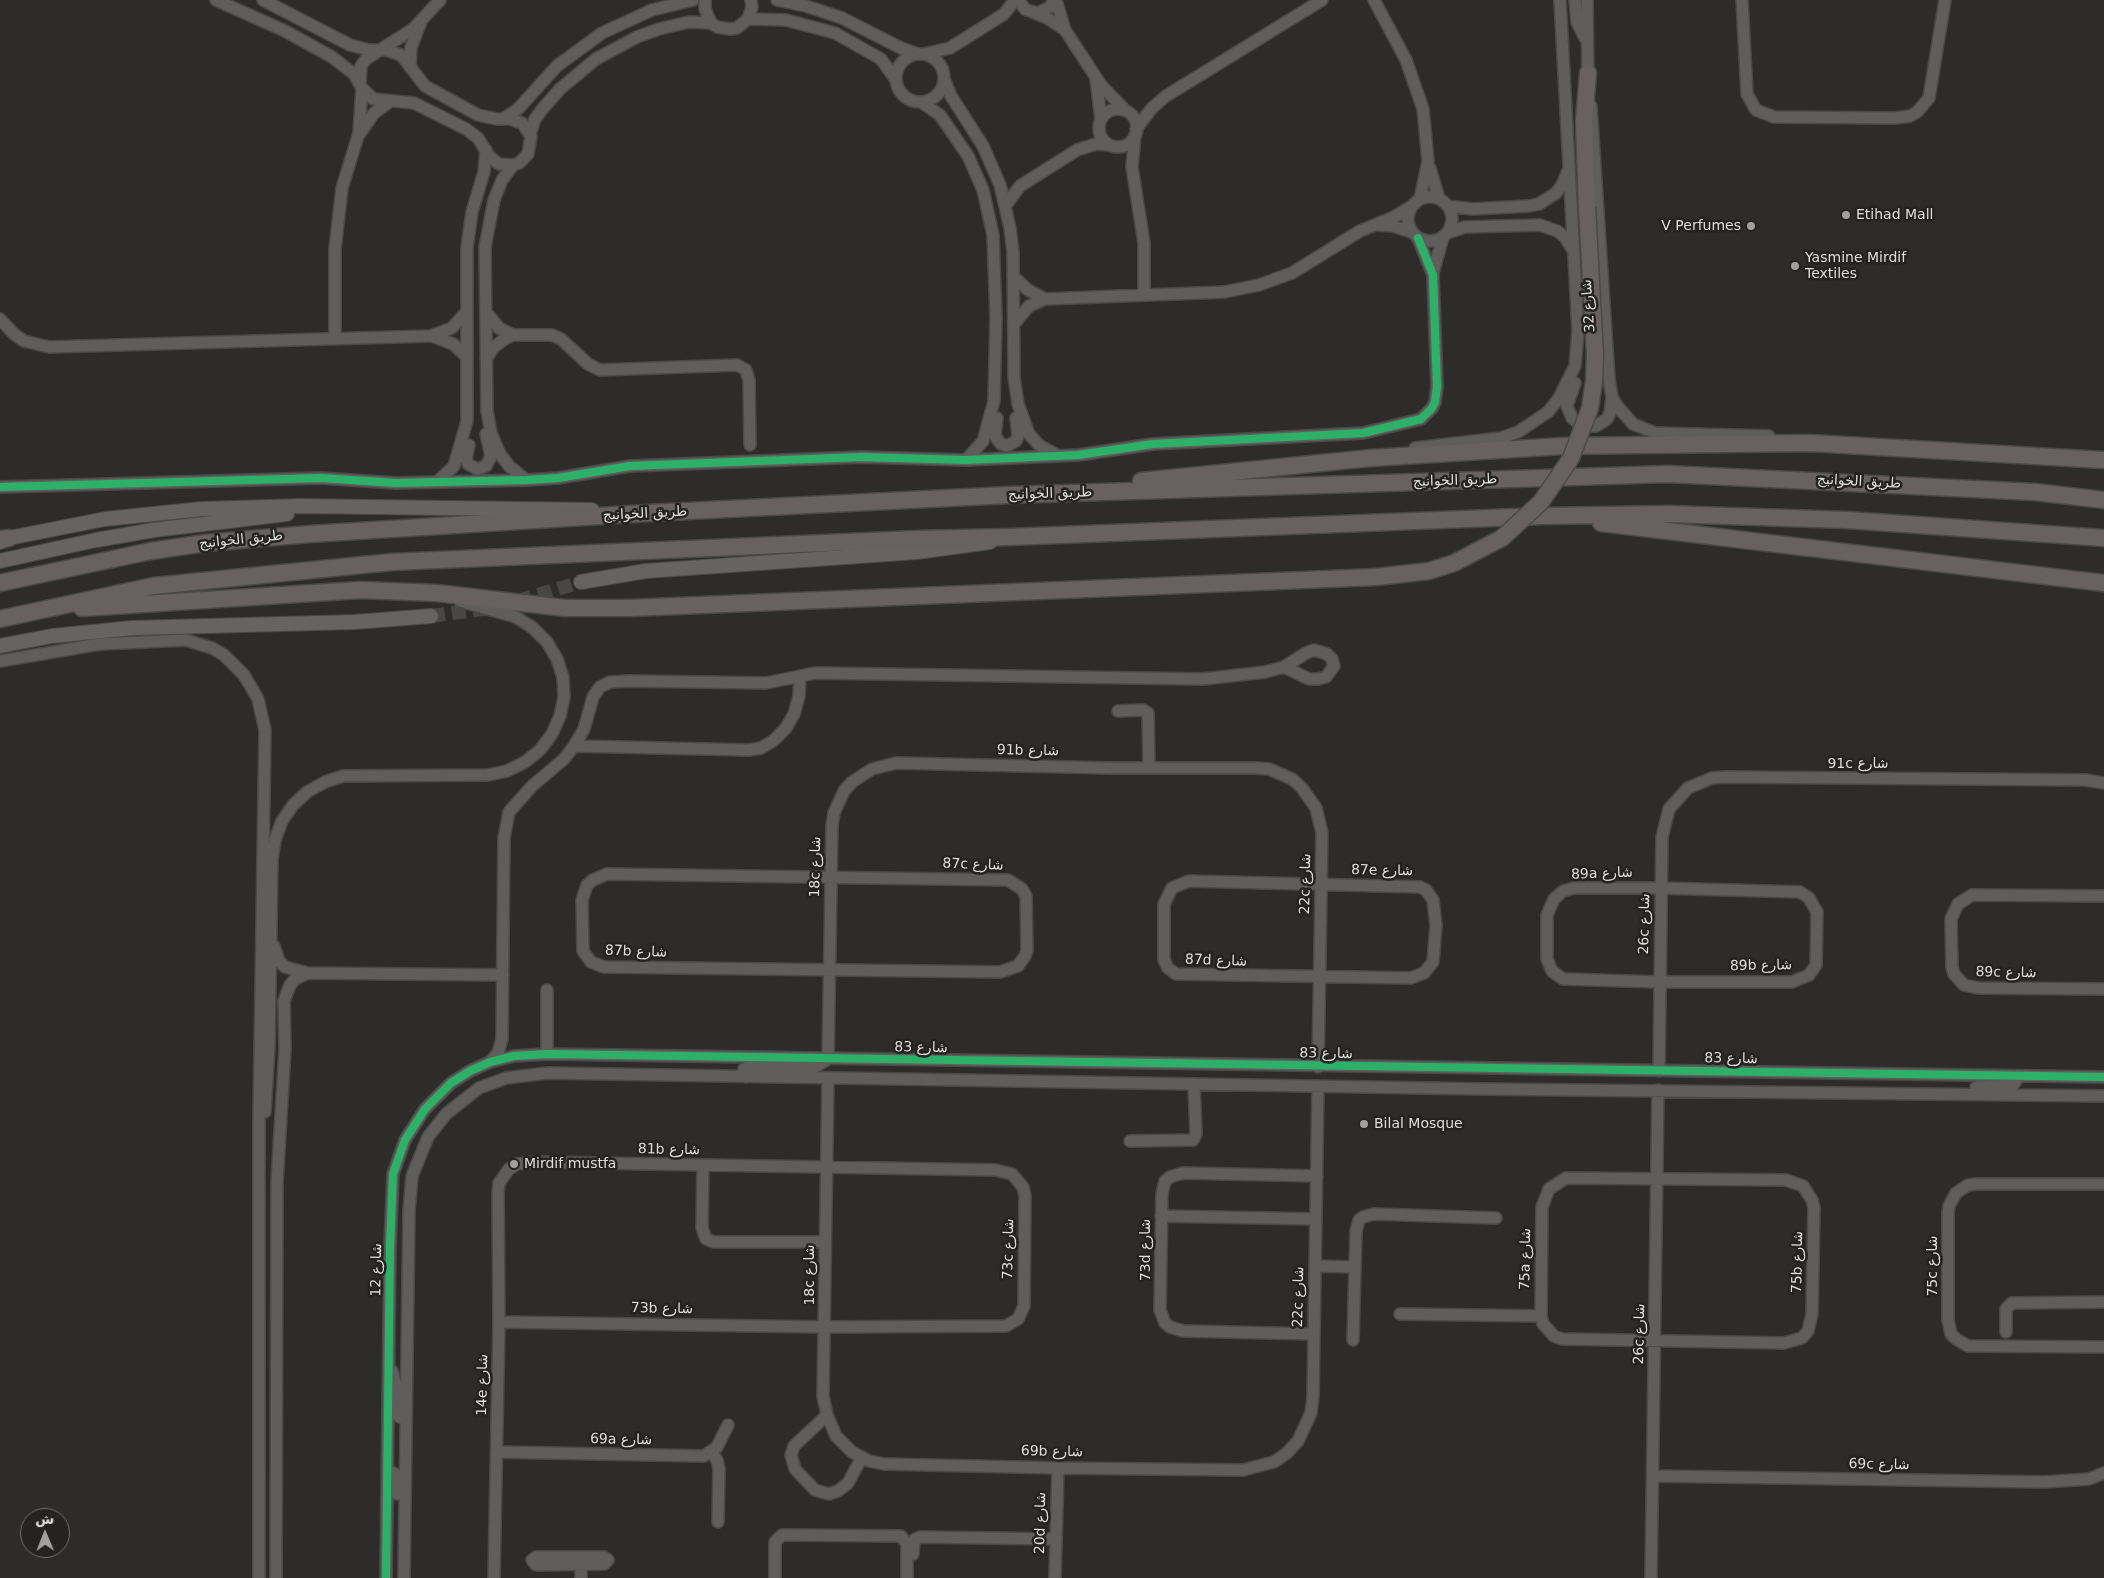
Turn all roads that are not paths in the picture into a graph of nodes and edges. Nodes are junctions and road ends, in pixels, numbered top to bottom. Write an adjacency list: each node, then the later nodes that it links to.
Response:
1 (216, 0): 30 (street)
2 (263, 0): 23 (street)
3 (440, 0): 19 (street)
4 (693, 0): 34 (street)
5 (705, 0): 20 (street)
6 (751, 0): 18 (street)
7 (777, 0): 24 (street)
8 (1017, 0): 17 (street); 24 (street)
9 (1055, 0): 17 (street); 21 (street)
10 (1322, 0): 36 (street)
11 (1374, 0): 41 (street)
12 (1560, 0): 43 (street, شارع 32)
13 (1575, 0): 22 (street)
14 (1586, 0): 22 (street, شارع 32)
15 (1742, 0): 16 (street)
16 (1945, 0)
17 (1032, 12): 21 (street)
18 (748, 19): 20 (street); 29 (street)
19 (421, 22): 23 (street); 25 (street)
20 (711, 22): 37 (street)
21 (1065, 30): 27 (street)
22 (1586, 40): 26 (street, شارع 32)
23 (379, 50): 25 (street); 30 (street)
24 (921, 54): 28 (street); 29 (street)
25 (410, 67): 34 (street)
26 (1588, 73): 68 (street, شارع 32); 94 (highway, bridge)
27 (1095, 75): 33 (street); 35 (street)
28 (944, 79): 32 (street); 47 (street)
29 (896, 80): 32 (street)
30 (361, 85): 31 (street); 38 (street)
31 (389, 102): 38 (street); 40 (street)
32 (921, 102): 66 (street)
33 (1125, 110): 35 (street); 36 (street)
34 (503, 119): 37 (street)
35 (1100, 119): 39 (street)
36 (1136, 132): 39 (street); 44 (street)
37 (530, 134): 42 (street)
38 (358, 136): 62 (street)
39 (1110, 145): 44 (street); 47 (street)
40 (486, 150): 42 (street); 56 (street)
41 (1428, 161): 45 (street); 46 (street)
42 (513, 165): 57 (street)
43 (1569, 167): 46 (street); 51 (street, شارع 32)
44 (1133, 175): 54 (street)
45 (1416, 202): 46 (street); 48 (street); 49 (street)
46 (1443, 202): 50 (street)
47 (1006, 205): 53 (street)
48 (1374, 226): 49 (street); 54 (street)
49 (1415, 235): 50 (street); 52 (street)
50 (1445, 235): 51 (street); 52 (street)
51 (1574, 252): 63 (street, شارع 32)
52 (1433, 275): 73 (street)
53 (1013, 276): 55 (street); 59 (street)
54 (1144, 295): 55 (street)
55 (1045, 299): 59 (street)
56 (466, 312): 61 (street); 64 (street)
57 (486, 312): 60 (street); 65 (street)
58 (0, 319): 62 (street)
59 (1014, 324): 67 (street)
60 (513, 335): 65 (street); 72 (street)
61 (430, 336): 62 (street); 64 (street)
62 (335, 339)
63 (1578, 349): 68 (street); 74 (street, شارع 32)
64 (467, 357): 70 (street)
65 (486, 359): 69 (street)
66 (996, 384): 67 (street); 75 (street)
67 (1014, 384): 73 (street)
68 (1612, 397): 71 (street, شارع 32)
69 (487, 410): 70 (street); 77 (street)
70 (468, 411): 78 (street)
71 (1810, 444): 74 (highway); 76 (highway)
72 (750, 445)
73 (1059, 456): 75 (street)
74 (1371, 458): 82 (highway)
75 (966, 460): 77 (street)
76 (2104, 460)
77 (526, 480): 78 (street)
78 (437, 482): 79 (street)
79 (0, 487)
80 (2104, 491): 81 (highway)
81 (2035, 492): 82 (highway, طريق الخوانيج); 83 (highway, طريق الخوانيج)
82 (1009, 496): 85 (highway, طريق الخوانيج)
83 (2104, 500)
84 (350, 508): 85 (main road); 89 (main road); 90 (main road)
85 (648, 513): 92 (highway, طريق الخوانيج)
86 (1542, 516): 87 (highway); 88 (highway); 93 (highway)
87 (1009, 537): 91 (main road); 95 (highway)
88 (2104, 538)
89 (3, 540)
90 (0, 561)
91 (580, 582)
92 (0, 583)
93 (2104, 583)
94 (437, 593): 95 (highway); 113 (street)
95 (52, 608): 97 (highway)
96 (431, 616): 98 (main road)
97 (0, 619)
98 (0, 646)
99 (0, 661): 138 (street)
100 (1284, 667): 101 (street)
101 (800, 676): 103 (street); 103 (street)
102 (1118, 711): 104 (street)
103 (574, 746): 116 (street)
104 (1149, 768): 105 (street, 91b شارع); 107 (street, 91b شارع)
105 (1256, 768): 110 (street, 22c شارع)
106 (2104, 783): 108 (street, 91c شارع)
107 (832, 825): 109 (street, 18c شارع)
108 (1662, 837): 111 (street, 26c شارع)
109 (831, 878): 114 (street, 18c شارع); 114 (street, 87c شارع); 114 (street, 87b شارع)
110 (1321, 884): 117 (street, 22c شارع); 117 (street, 87e شارع); 117 (street, 87d شارع)
111 (1660, 888): 118 (street, 26c شارع); 118 (street, 89a شارع); 118 (street, 89b شارع)
112 (2104, 896): 119 (street, 89c شارع)
113 (271, 934): 115 (street); 138 (street)
114 (830, 970): 124 (street, 18c شارع)
115 (308, 973): 116 (street); 178 (street)
116 (502, 976): 121 (street)
117 (1320, 978): 126 (street, 22c شارع)
118 (1659, 982): 127 (street, 26c شارع)
119 (2104, 989)
120 (547, 990): 122 (street)
121 (502, 1039): 123 (street); 125 (street)
122 (547, 1054): 123 (street, شارع 12); 124 (street, شارع 83)
123 (527, 1055): 125 (street, شارع 12)
124 (828, 1059): 126 (street, شارع 83); 129 (street)
125 (490, 1062): 161 (street, شارع 12)
126 (1318, 1067): 127 (street, شارع 83)
127 (1659, 1071): 128 (street, شارع 83)
128 (2012, 1076): 130 (street, شارع 83); 135 (street)
129 (746, 1077): 131 (street); 163 (street)
130 (2104, 1077)
131 (828, 1079): 132 (street); 140 (street, 18c شارع)
132 (1194, 1084): 133 (street); 137 (street)
133 (1318, 1086): 134 (street); 141 (street, 22c شارع)
134 (1658, 1090): 135 (street); 142 (street, 26c شارع)
135 (1936, 1094): 136 (street)
136 (2104, 1096)
137 (1130, 1141)
138 (260, 1148): 177 (street)
139 (703, 1166): 140 (street, 81b شارع); 144 (street, 81b شارع); 148 (street)
140 (826, 1166): 148 (street, 18c شارع); 155 (street, 73c شارع)
141 (1317, 1176): 145 (street, 73d شارع); 147 (street, 22c شارع)
142 (1657, 1178): 153 (street, 75a شارع); 159 (street, 26c شارع); 159 (street, 75b شارع)
143 (2104, 1184): 160 (street, 75c شارع)
144 (498, 1192): 154 (street, 14e شارع)
145 (1161, 1216): 147 (street); 157 (street, 73d شارع)
146 (1496, 1218): 150 (street)
147 (1316, 1219): 149 (street, 22c شارع)
148 (825, 1242): 155 (street, 18c شارع)
149 (1315, 1266): 150 (street); 157 (street, 22c شارع)
150 (1355, 1267): 158 (street)
151 (2104, 1302): 156 (street)
152 (1400, 1314): 153 (street)
153 (1541, 1316): 159 (street)
154 (499, 1322): 155 (street, 73b شارع); 165 (street, 14e شارع)
155 (824, 1327): 162 (street, 18c شارع)
156 (2006, 1332)
157 (1314, 1334): 170 (street, 22c شارع)
158 (1353, 1340)
159 (1655, 1341): 172 (street, 26c شارع)
160 (2104, 1347)
161 (389, 1365): 163 (street); 169 (street, شارع 12)
162 (827, 1416): 167 (street, 18c شارع); 167 (street)
163 (406, 1420): 175 (street)
164 (728, 1425): 166 (street)
165 (497, 1452): 166 (street, 69a شارع); 181 (street, 14e شارع)
166 (712, 1453): 173 (street)
167 (862, 1457): 168 (street, 69b شارع)
168 (1058, 1468): 170 (street, 69b شارع); 174 (street, 20d شارع)
169 (388, 1470): 175 (street); 179 (street, شارع 12)
170 (1244, 1470)
171 (2103, 1473): 172 (street, 69c شارع)
172 (1654, 1476): 187 (street, 26c شارع)
173 (718, 1522)
174 (1056, 1539): 185 (street); 186 (street, 20d شارع)
175 (404, 1543): 180 (street)
176 (581, 1564): 176 (street); 182 (street)
177 (259, 1578)
178 (276, 1578)
179 (384, 1578)
180 (404, 1578)
181 (494, 1578)
182 (581, 1578)
183 (775, 1578): 184 (street)
184 (907, 1578)
185 (913, 1578)
186 (1055, 1578)
187 (1651, 1578)

